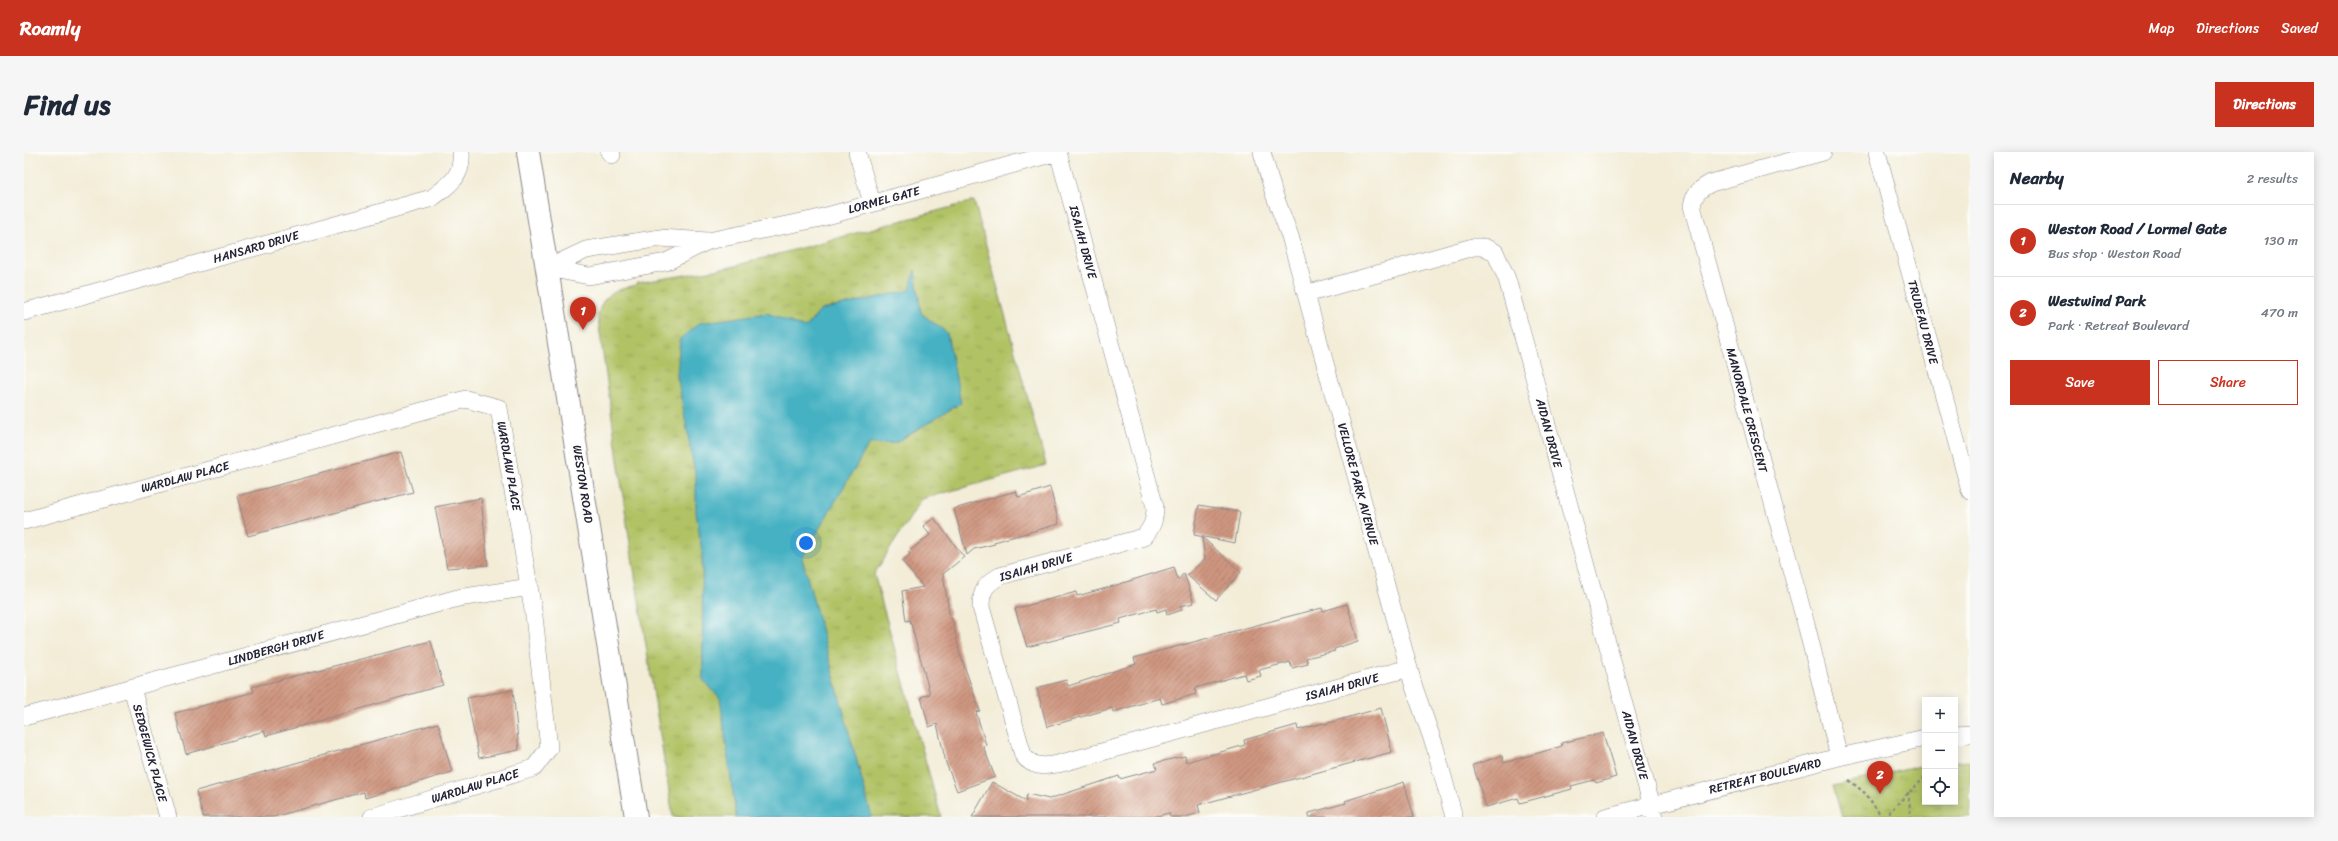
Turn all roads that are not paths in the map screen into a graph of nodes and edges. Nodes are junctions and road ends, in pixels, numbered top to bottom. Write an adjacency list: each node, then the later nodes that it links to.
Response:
1 (461, 152): 12 (street, HANSARD DRIVE)
2 (528, 152): 10 (main road, WESTON ROAD)
3 (857, 152): 8 (street)
4 (1058, 152): 8 (street, LORMEL GATE); 16 (street, ISAIAH DRIVE)
5 (1262, 152): 11 (street, VELLORE PARK AVENUE)
6 (1823, 152): 22 (street, MANORDALE CRESCENT)
7 (1877, 152): 13 (street, TRUDEAU DRIVE)
8 (872, 203): 9 (street, LORMEL GATE)
9 (708, 241): 10 (street, LORMEL GATE); 10 (street, LORMEL GATE)
10 (548, 268): 26 (main road, WESTON ROAD)
11 (1306, 294): 16 (street, VELLORE PARK AVENUE); 23 (street, AIDAN DRIVE)
12 (24, 312)
13 (1970, 491)
14 (24, 521): 15 (street, WARDLAW PLACE)
15 (530, 588): 17 (street, LINDBERGH DRIVE); 25 (street, WARDLAW PLACE)
16 (1409, 668): 27 (street, VELLORE PARK AVENUE)
17 (132, 688): 18 (street, LINDBERGH DRIVE); 24 (street, SEDGEWICK PLACE)
18 (24, 717)
19 (1970, 734): 20 (street)
20 (1958, 735)
21 (1922, 739): 22 (street, RETREAT BOULEVARD)
22 (1839, 757): 23 (street, RETREAT BOULEVARD)
23 (1653, 811): 28 (street, RETREAT BOULEVARD)
24 (168, 817)
25 (372, 817)
26 (636, 817)
27 (1454, 817)
28 (1605, 817)

